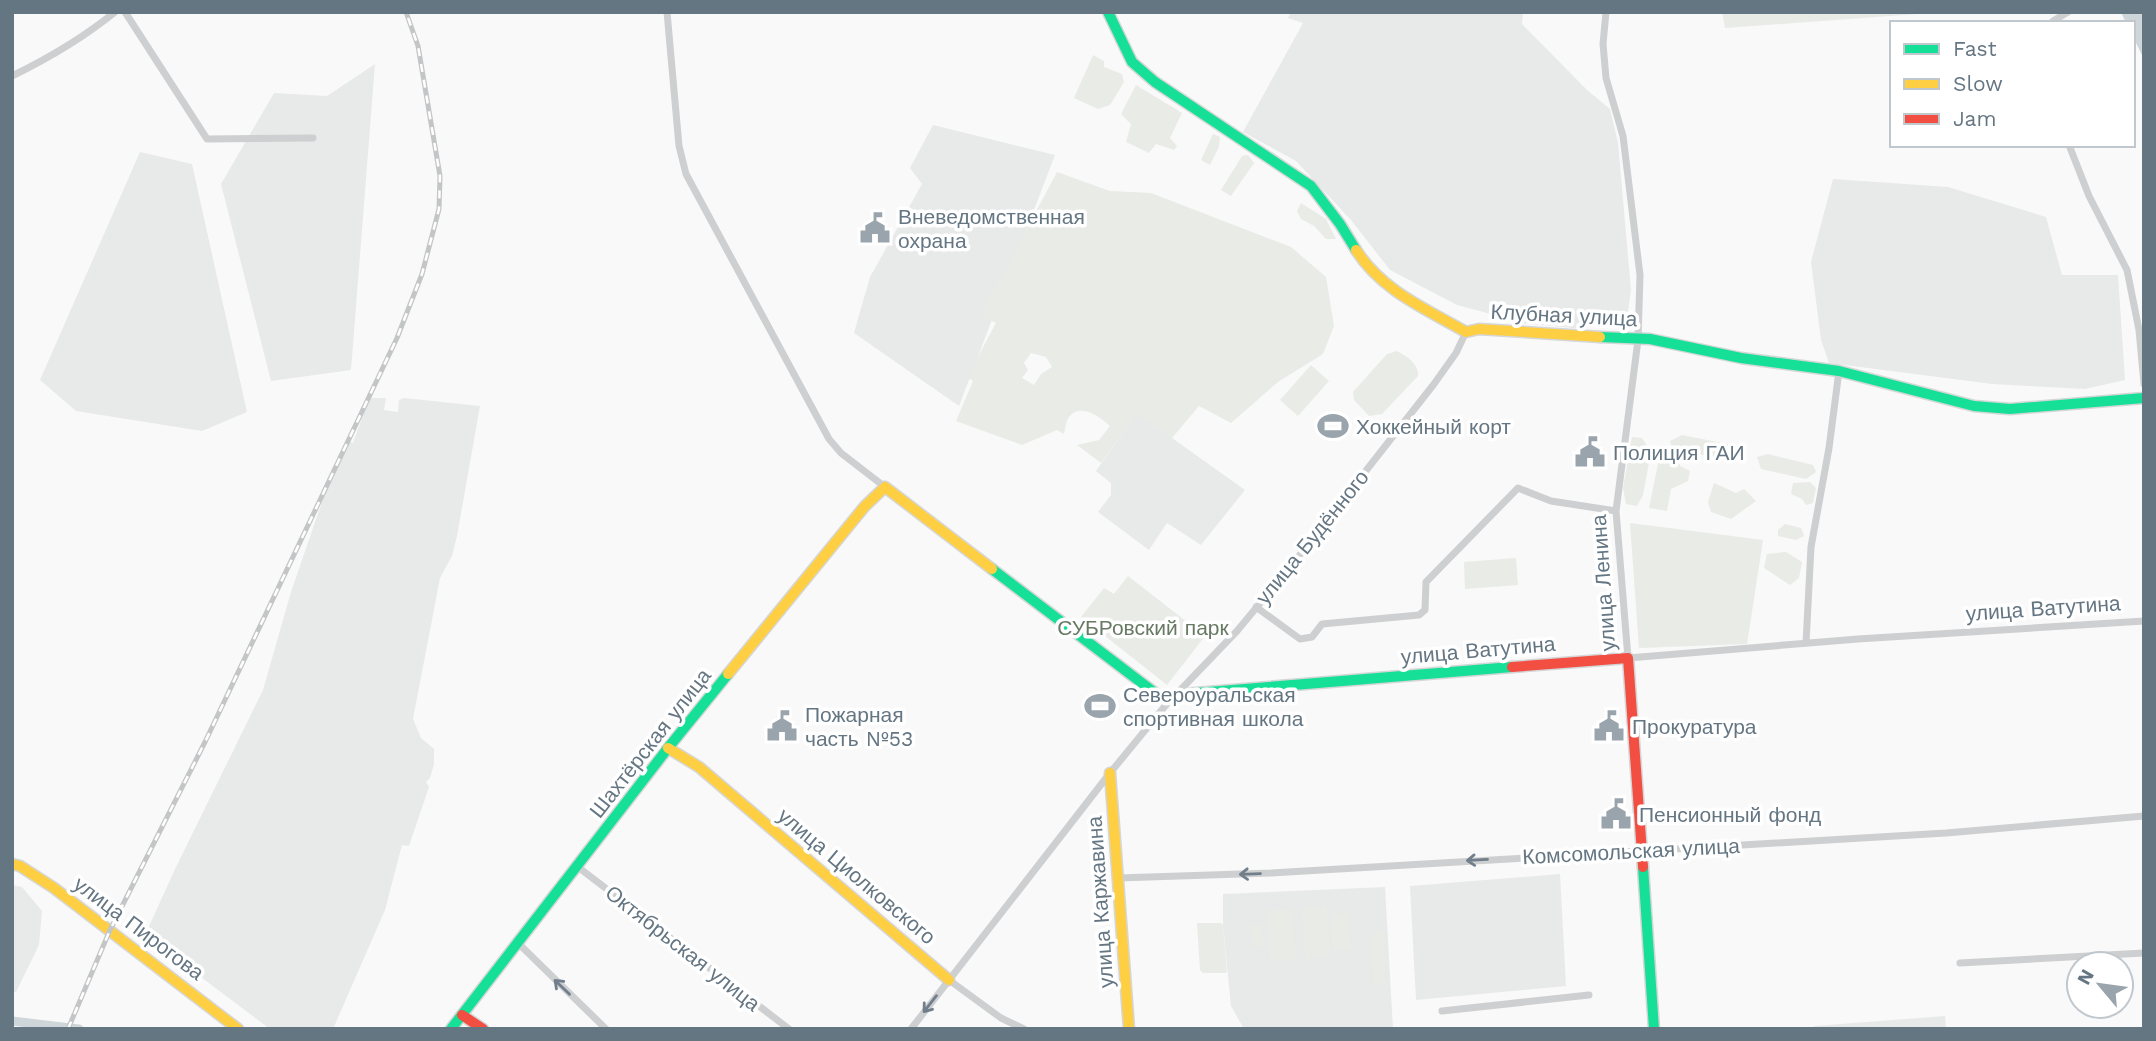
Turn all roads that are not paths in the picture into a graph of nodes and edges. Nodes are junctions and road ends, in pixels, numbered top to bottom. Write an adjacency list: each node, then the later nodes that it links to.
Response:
1 (115, 12): 8 (street)
2 (125, 12): 9 (street)
3 (667, 12): 16 (street)
4 (1108, 12): 11 (main road, Клубная улица)
5 (1606, 12): 12 (street, улица Ленина)
6 (2068, 12): 7 (street)
7 (2052, 18)
8 (12, 76)
9 (313, 138)
10 (2070, 147): 14 (street)
11 (1466, 332): 12 (main road, Клубная улица); 18 (street, улица Будённого)
12 (1638, 340): 13 (main road, Клубная улица); 17 (street, улица Ленина)
13 (1839, 371): 15 (main road, Клубная улица); 20 (street)
14 (2144, 384)
15 (2144, 398)
16 (886, 487): 22 (main road, улица Ватутина); 23 (main road, Шахтёрская улица)
17 (1616, 511): 18 (street); 21 (street, улица Ленина)
18 (1256, 607): 22 (street, улица Будённого)
19 (2144, 621): 20 (street, улица Ватутина)
20 (1806, 643): 21 (street, улица Ватутина)
21 (1628, 657): 22 (main road, улица Ватутина); 26 (main road, улица Ленина)
22 (1177, 696): 24 (street, улица Будённого)
23 (668, 748): 28 (main road, Шахтёрская улица); 33 (main road, улица Циолковского)
24 (1110, 773): 29 (main road, улица Каржавина); 33 (street, улица Будённого)
25 (2144, 816): 26 (street, Комсомольская улица)
26 (1643, 850): 29 (street, Комсомольская улица, one-way to 29); 45 (main road, улица Ленина)
27 (12, 864): 37 (main road, улица Пирогова)
28 (578, 867): 30 (main road, Шахтёрская улица); 41 (street, Октябрьская улица)
29 (1118, 878): 44 (main road, улица Каржавина)
30 (519, 944): 36 (main road, Шахтёрская улица); 40 (street, one-way to 30)
31 (2144, 953): 32 (street)
32 (1960, 963)
33 (949, 980): 42 (street, улица Будённого, one-way to 42); 43 (street, улица Циолковского)
34 (1588, 995): 35 (street)
35 (1442, 1011)
36 (462, 1015): 38 (main road, Шахтёрская улица); 39 (main road)
37 (238, 1029)
38 (452, 1029)
39 (484, 1029)
40 (606, 1029)
41 (789, 1029)
42 (911, 1029)
43 (1024, 1029)
44 (1129, 1029)
45 (1654, 1029)

